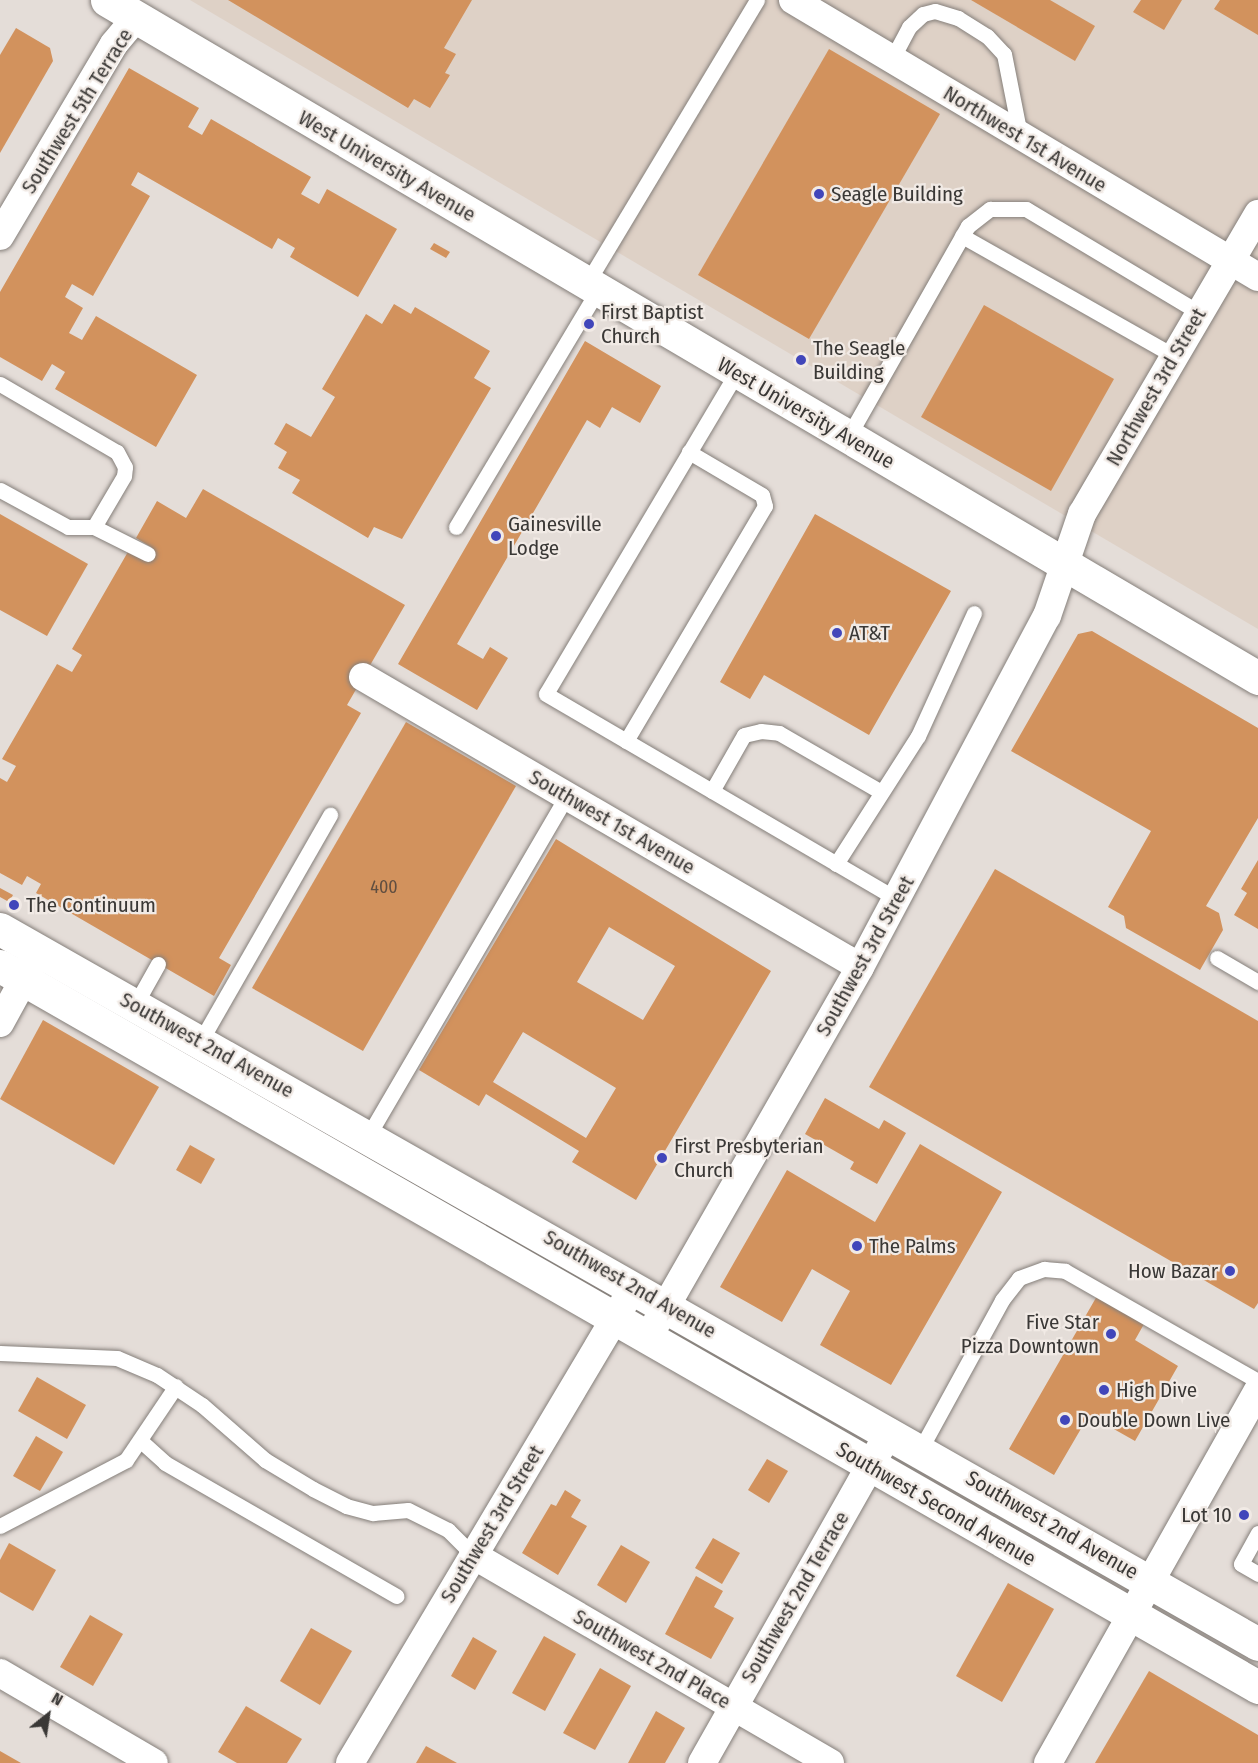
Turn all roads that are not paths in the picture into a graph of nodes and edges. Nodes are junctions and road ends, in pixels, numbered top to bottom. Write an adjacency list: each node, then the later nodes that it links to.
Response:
1 (107, 0): 4 (street, West University Avenue)
2 (757, 0): 12 (lane)
3 (793, 0): 5 (street, Northwest 1st Avenue)
4 (136, 18): 8 (street, Southwest 5th Terrace); 12 (street, West University Avenue)
5 (892, 59): 6 (street, Northwest 1st Avenue); 6 (lane)
6 (1020, 136): 10 (street, Northwest 1st Avenue)
7 (1258, 214): 10 (street, Northwest 3rd Street)
8 (0, 236)
9 (962, 236): 13 (lane); 14 (lane); 17 (lane)
10 (1230, 261): 11 (street, Northwest 1st Avenue); 13 (street, Northwest 3rd Street)
11 (1258, 278)
12 (593, 286): 15 (street, West University Avenue); 21 (lane)
13 (1200, 313): 14 (street, Northwest 3rd Street)
14 (1174, 356): 23 (street, Northwest 3rd Street)
15 (737, 372): 17 (street, West University Avenue); 18 (lane)
16 (0, 384): 20 (lane)
17 (848, 437): 23 (street, West University Avenue)
18 (689, 452): 27 (lane); 27 (lane)
19 (0, 490): 20 (lane)
20 (94, 527): 22 (lane)
21 (456, 527)
22 (148, 554)
23 (1066, 566): 26 (street, West University Avenue); 33 (street, Southwest 3rd Street)
24 (974, 613): 29 (lane)
25 (363, 677): 30 (street, Southwest 1st Avenue)
26 (1258, 678)
27 (626, 741): 28 (lane)
28 (712, 791): 29 (lane); 32 (lane)
29 (881, 792): 32 (lane)
30 (567, 796): 38 (street, Southwest 1st Avenue); 45 (lane)
31 (330, 815): 43 (lane)
32 (836, 864): 33 (lane)
33 (897, 899): 38 (street, Southwest 3rd Street)
34 (0, 929): 35 (street, Southwest 2nd Avenue)
35 (40, 951): 39 (street); 41 (street, Southwest 2nd Avenue)
36 (1216, 958): 40 (lane)
37 (158, 964): 41 (lane)
38 (860, 967): 48 (street, Southwest 3rd Street)
39 (12, 973): 42 (street); 46 (street, Southwest 2nd Avenue)
40 (1258, 982)
41 (135, 1005): 43 (street, Southwest 2nd Avenue)
42 (0, 1023)
43 (200, 1042): 44 (street, Southwest 2nd Avenue)
44 (327, 1113): 45 (street, Southwest 2nd Avenue); 46 (street)
45 (368, 1136): 47 (street, Southwest 2nd Avenue)
46 (309, 1144): 49 (street, Southwest 2nd Avenue)
47 (634, 1286): 48 (street, Southwest 2nd Avenue); 49 (street, Southwest 3rd Street)
48 (666, 1305): 50 (street, Southwest 3rd Street); 55 (street, Southwest 2nd Avenue)
49 (614, 1320): 50 (street, Southwest Second Avenue); 61 (street, Southwest 3rd Street)
50 (647, 1339): 58 (street, Southwest Second Avenue)
51 (0, 1353): 53 (lane)
52 (1258, 1381): 57 (lane)
53 (176, 1386): 56 (lane); 61 (lane)
54 (1258, 1390): 63 (street)
55 (889, 1432): 57 (street, Southwest 2nd Avenue); 58 (street, Southwest 2nd Terrace)
56 (142, 1442): 59 (lane); 64 (lane)
57 (920, 1450): 63 (street, Southwest 2nd Avenue)
58 (869, 1466): 65 (street, Southwest Second Avenue); 69 (street, Southwest 2nd Terrace)
59 (0, 1526)
60 (1258, 1533): 62 (lane)
61 (473, 1556): 69 (street, Southwest 2nd Place); 71 (street, Southwest 3rd Street)
62 (1258, 1574)
63 (1152, 1582): 65 (street); 66 (street, Southwest 2nd Avenue)
64 (396, 1596)
65 (1132, 1616): 68 (street, Southwest Second Avenue); 74 (street)
66 (1258, 1644)
67 (0, 1674): 70 (street)
68 (1258, 1687)
69 (733, 1706): 72 (street, Southwest 2nd Terrace); 73 (street, Southwest 2nd Place)
70 (154, 1763)
71 (350, 1763)
72 (702, 1763)
73 (830, 1763)
74 (1048, 1763)

